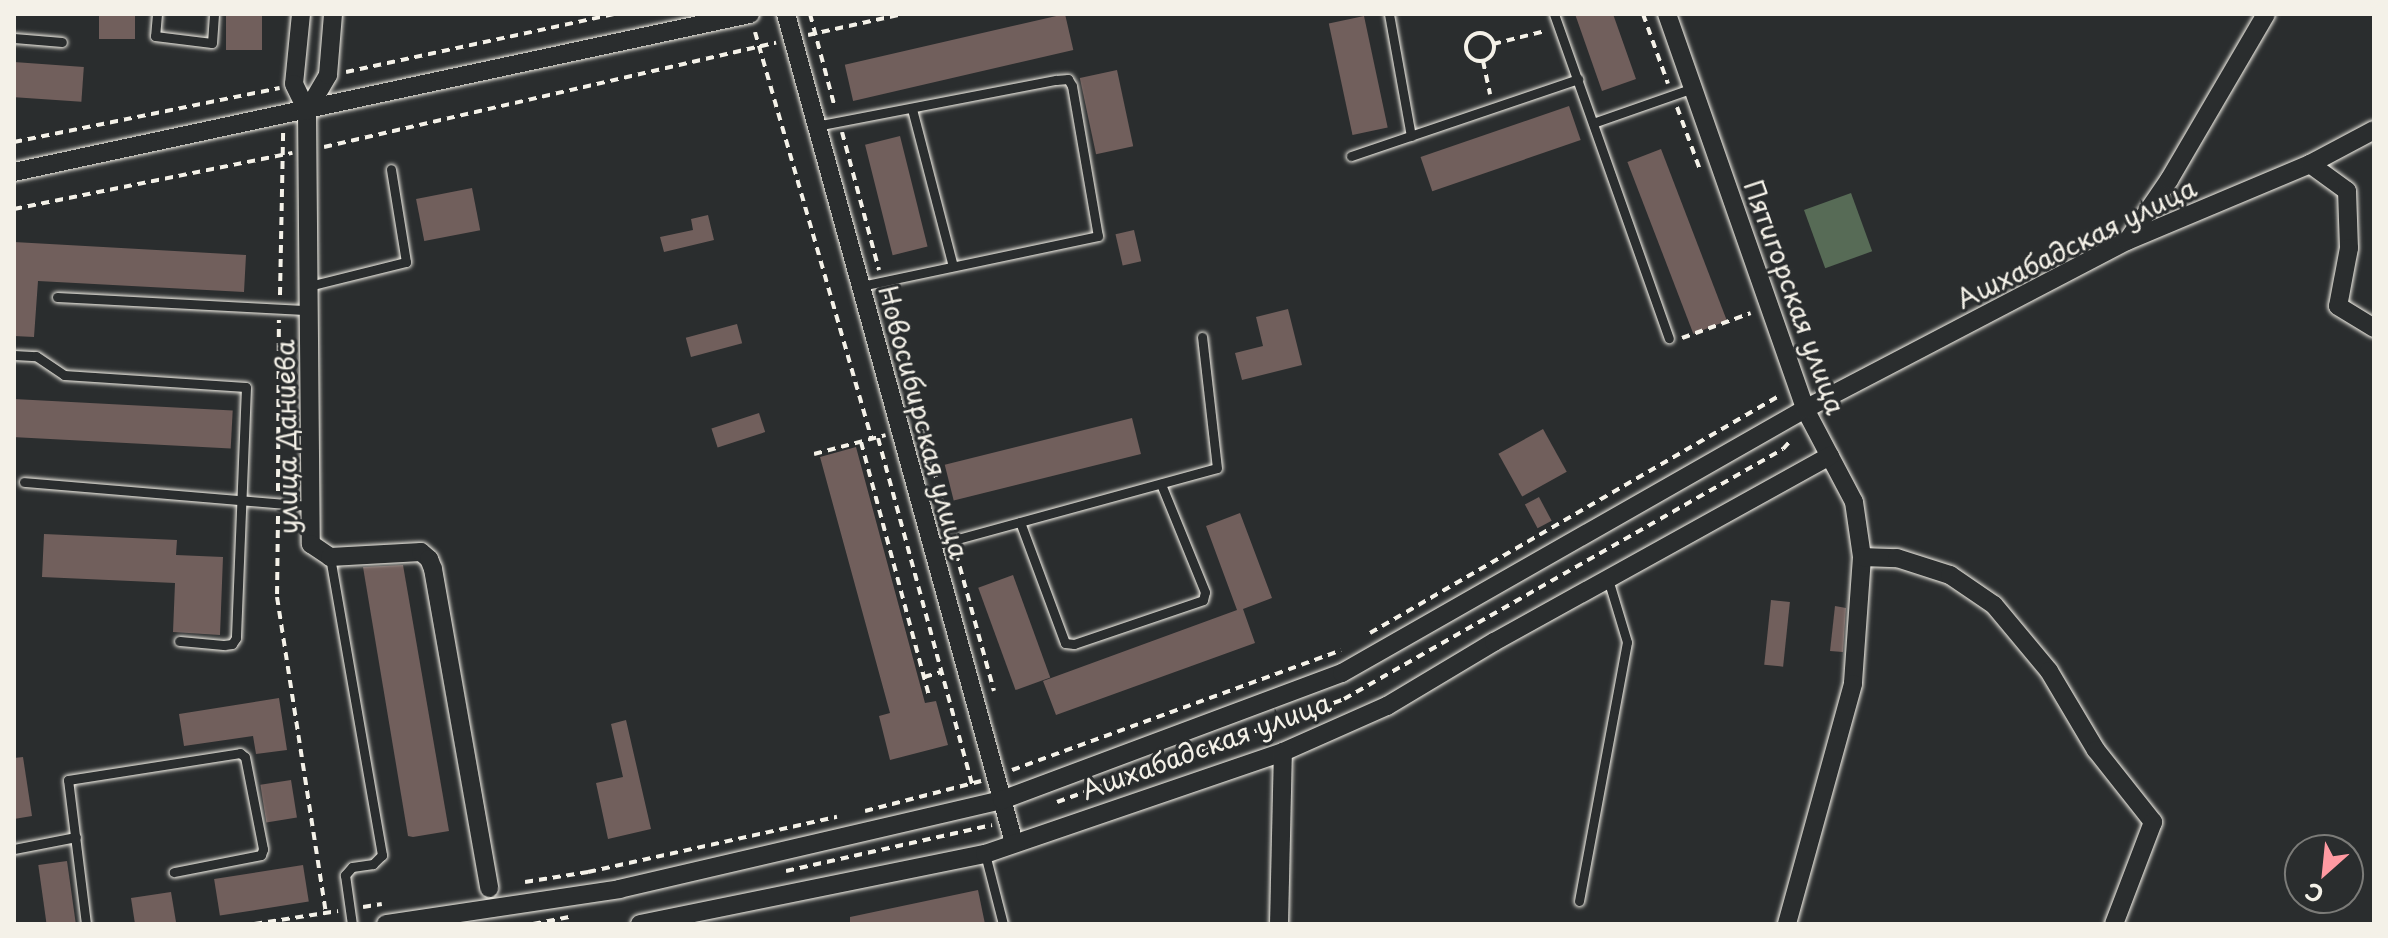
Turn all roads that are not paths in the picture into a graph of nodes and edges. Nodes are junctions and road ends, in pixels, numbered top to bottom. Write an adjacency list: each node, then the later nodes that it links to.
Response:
1 (157, 14): 2 (lane)
2 (214, 14)
3 (301, 14): 16 (street, улица Даниева)
4 (333, 14): 16 (street)
5 (750, 14): 16 (street)
6 (786, 14): 18 (street, Новосибирская улица)
7 (1389, 14): 20 (lane)
8 (1554, 14): 13 (lane)
9 (1667, 14): 14 (street, Пятигорская улица)
10 (2266, 14): 25 (street)
11 (14, 38): 12 (lane)
12 (62, 42)
13 (1578, 79): 17 (lane); 20 (lane)
14 (1693, 88): 17 (lane); 35 (street, Пятигорская улица)
15 (912, 109): 18 (lane); 26 (lane); 26 (lane)
16 (307, 111): 24 (street); 27 (street, улица Даниева)
17 (1593, 123): 33 (lane)
18 (816, 126): 28 (street, Новосибирская улица)
19 (2374, 130): 22 (street, Ашхабадская улица)
20 (1411, 136): 21 (lane)
21 (1351, 156)
22 (2310, 164): 25 (street, Ашхабадская улица); 31 (street)
23 (391, 169): 27 (lane)
24 (14, 172)
25 (2127, 241): 35 (street, Ашхабадская улица)
26 (953, 266): 28 (lane)
27 (309, 286): 30 (street, улица Даниева)
28 (860, 286): 42 (street, Новосибирская улица)
29 (57, 297): 30 (lane)
30 (309, 310): 40 (street, улица Даниева)
31 (2374, 328)
32 (1202, 337): 38 (lane)
33 (1669, 338)
34 (14, 355): 39 (lane)
35 (1805, 409): 36 (street, Пятигорская улица); 48 (street, Ашхабадская улица)
36 (1830, 456): 44 (street, Пятигорская улица); 45 (street, Ашхабадская улица)
37 (24, 482): 39 (lane)
38 (1161, 484): 41 (lane); 41 (lane)
39 (240, 500): 40 (lane); 46 (lane)
40 (311, 506): 43 (street, улица Даниева)
41 (1020, 522): 42 (lane)
42 (932, 546): 48 (street, Новосибирская улица)
43 (330, 557): 54 (street, улица Даниева); 57 (lane)
44 (1862, 557): 62 (street, Пятигорская улица); 63 (street)
45 (1608, 579): 47 (street, Ашхабадская улица); 55 (lane)
46 (179, 641)
47 (1283, 752): 50 (street, Ашхабадская улица); 61 (street)
48 (1002, 800): 50 (street, Новосибирская улица); 58 (street, Ашхабадская улица)
49 (76, 837): 51 (lane); 53 (lane); 56 (lane)
50 (1014, 843): 52 (street, Ашхабадская улица)
51 (14, 849)
52 (985, 854): 59 (street, Ашхабадская улица); 60 (lane)
53 (174, 872)
54 (489, 888)
55 (1579, 901)
56 (86, 924)
57 (352, 924)
58 (386, 924)
59 (640, 924)
60 (1003, 924)
61 (1279, 924)
62 (1787, 924)
63 (2114, 924)

